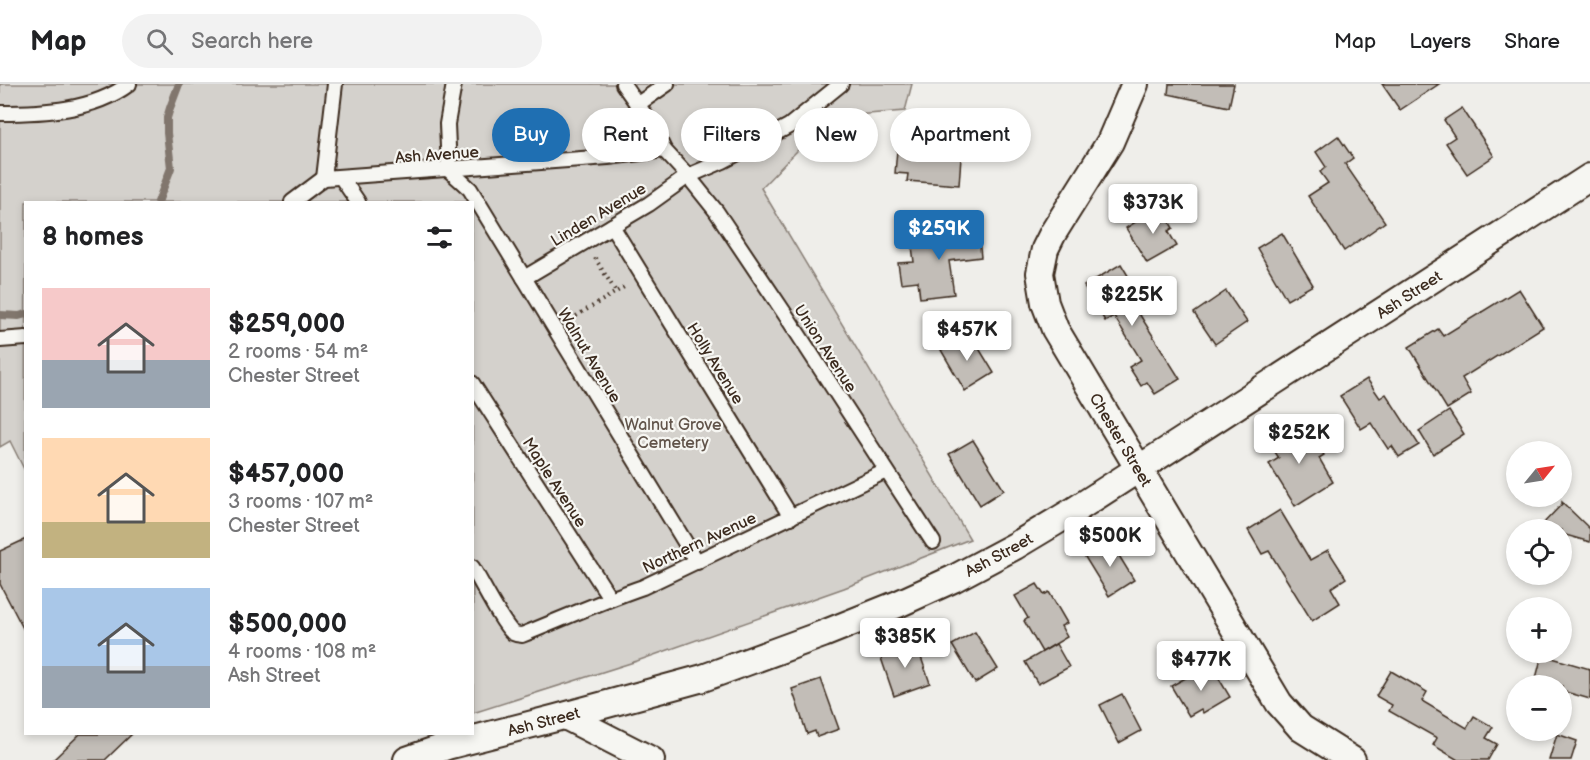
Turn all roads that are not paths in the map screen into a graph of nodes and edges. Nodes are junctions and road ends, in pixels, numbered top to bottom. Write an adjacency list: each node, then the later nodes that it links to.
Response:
1 (129, 84): 10 (lane)
2 (335, 84): 17 (lane)
3 (454, 84): 13 (lane)
4 (622, 84): 8 (lane)
5 (667, 84): 8 (lane)
6 (840, 84): 14 (lane, Linden Avenue)
7 (1136, 84): 25 (street, Chester Street)
8 (638, 104): 9 (lane)
9 (641, 108)
10 (0, 113)
11 (669, 156): 14 (lane, Union Avenue)
12 (582, 159): 13 (lane, Ash Avenue)
13 (449, 170): 15 (lane, Ash Avenue); 21 (lane, Walnut Avenue)
14 (687, 176): 20 (lane, Linden Avenue); 26 (lane, Union Avenue)
15 (341, 177): 17 (lane, Ash Avenue); 19 (lane)
16 (1590, 177): 25 (street, Ash Street)
17 (324, 178): 18 (lane)
18 (293, 201)
19 (356, 201)
20 (612, 226): 21 (lane, Linden Avenue); 27 (lane, Holly Avenue)
21 (524, 278): 29 (lane, Walnut Avenue)
22 (24, 338): 23 (lane)
23 (0, 340)
24 (474, 386): 31 (lane, Maple Avenue)
25 (1138, 469): 32 (street, Ash Street); 35 (street, Chester Street)
26 (886, 471): 27 (lane, Northern Avenue); 28 (lane, Union Avenue)
27 (792, 517): 29 (lane, Northern Avenue)
28 (933, 542)
29 (697, 562): 31 (lane, Northern Avenue)
30 (474, 570): 31 (lane, Northern Avenue)
31 (610, 598)
32 (565, 716): 33 (street, Ash Street); 34 (street)
33 (407, 760)
34 (651, 760)
35 (1352, 760)

